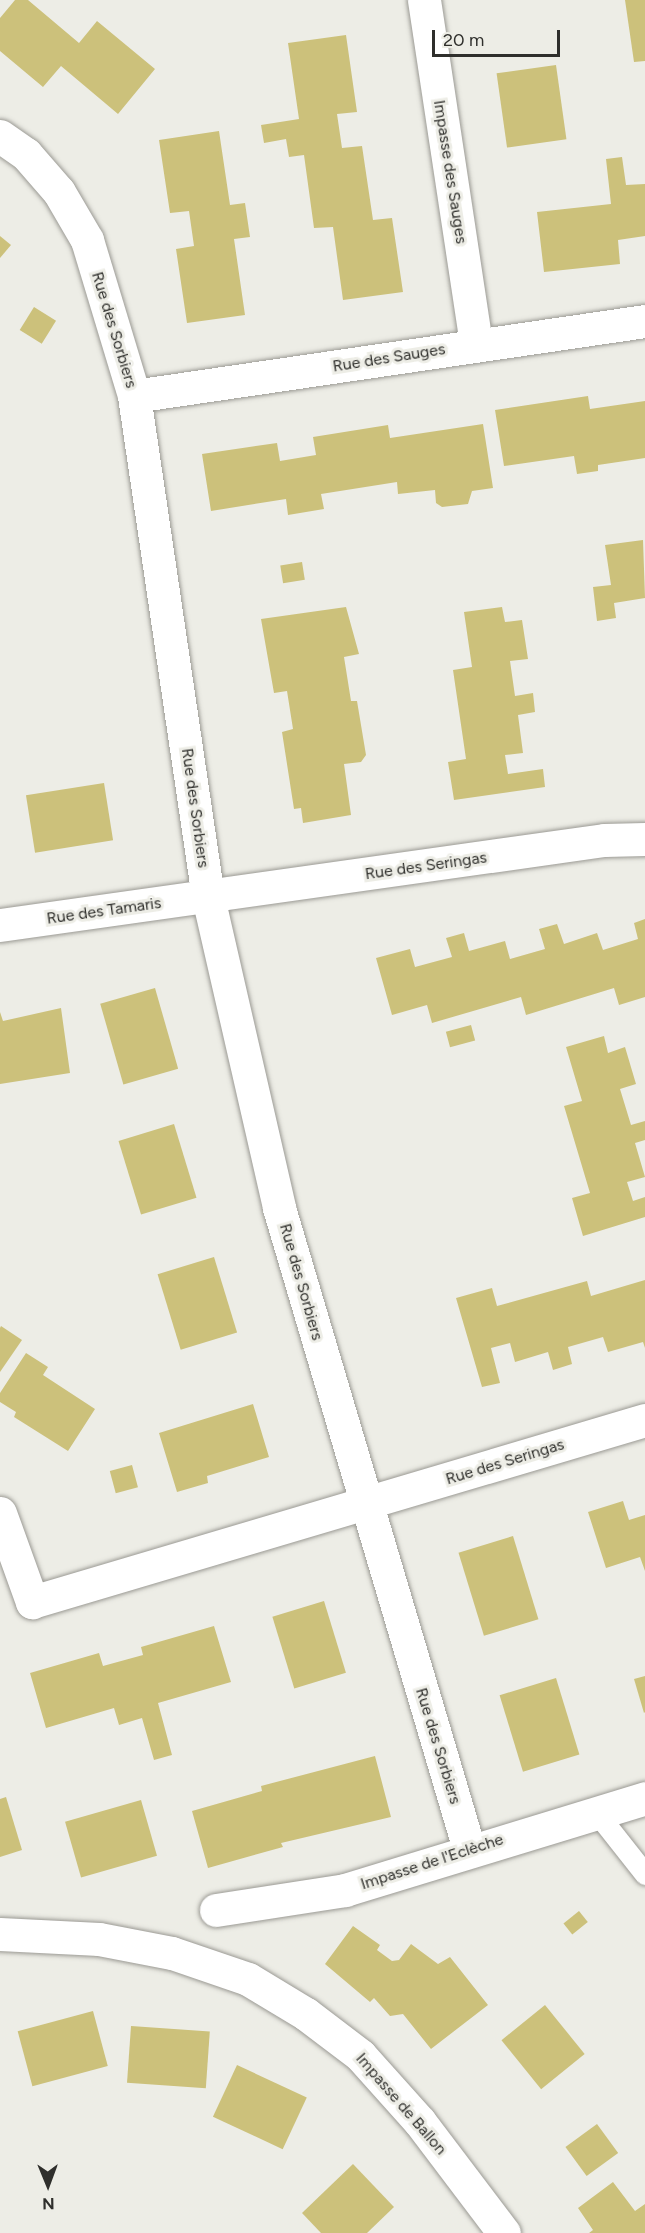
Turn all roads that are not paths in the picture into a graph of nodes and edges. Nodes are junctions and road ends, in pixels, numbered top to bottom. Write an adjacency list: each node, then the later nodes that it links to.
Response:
1 (424, 0): 4 (street, Impasse des Sauges)
2 (0, 136): 5 (street, Rue des Sorbiers)
3 (645, 321): 4 (street, Rue des Sauges)
4 (476, 345): 5 (street, Rue des Sauges)
5 (134, 396): 7 (street, Rue des Sorbiers)
6 (645, 839): 7 (street, Rue des Seringas)
7 (208, 897): 8 (street, Rue des Tamaris); 10 (street, Rue des Sorbiers)
8 (0, 925)
9 (645, 1420): 10 (street, Rue des Seringas)
10 (365, 1505): 11 (street); 14 (street, Rue des Sorbiers)
11 (0, 1513)
12 (645, 1798): 13 (street, Impasse de l'Eclèche)
13 (596, 1812): 14 (street, Impasse de l'Eclèche); 15 (lane)
14 (470, 1850): 16 (street, Impasse de l'Eclèche)
15 (645, 1874)
16 (216, 1910)
17 (0, 1934): 18 (street, Impasse de Ballon)
18 (504, 2233)

